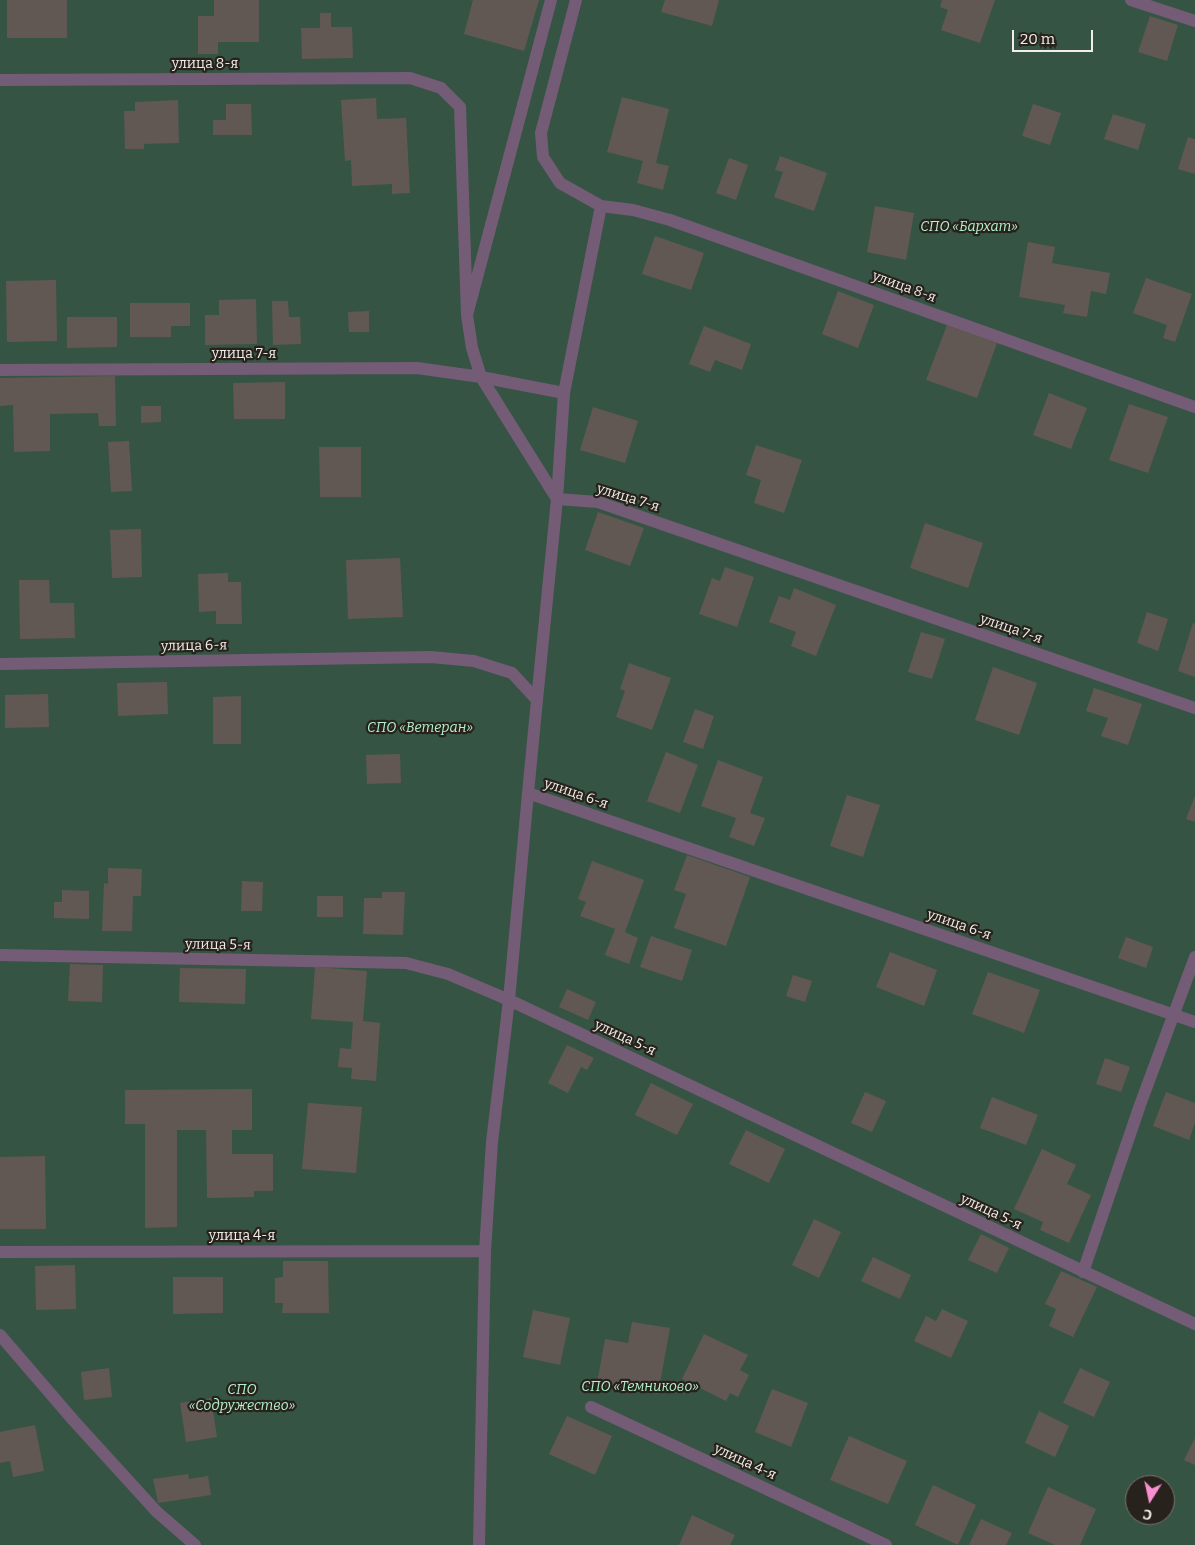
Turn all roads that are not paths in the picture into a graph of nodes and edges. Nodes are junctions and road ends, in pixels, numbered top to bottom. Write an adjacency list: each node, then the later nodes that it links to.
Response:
1 (551, 0): 7 (street)
2 (576, 0): 6 (street)
3 (1130, 0): 4 (street)
4 (1195, 21)
5 (0, 80): 7 (street, улица 8-я)
6 (601, 206): 10 (street); 11 (street, улица 8-я)
7 (467, 315): 9 (street, улица 8-я)
8 (0, 370): 9 (street, улица 7-я)
9 (481, 377): 10 (street, улица 7-я); 12 (street)
10 (564, 393): 12 (street)
11 (1195, 407)
12 (557, 499): 14 (street); 15 (street, улица 7-я)
13 (0, 664): 14 (street, улица 6-я)
14 (537, 700): 16 (street, улица 6-я)
15 (1195, 708)
16 (528, 793): 19 (street); 20 (street, улица 6-я)
17 (0, 956): 19 (street, улица 5-я)
18 (1195, 957): 20 (street)
19 (508, 1000): 23 (street); 24 (street, улица 5-я)
20 (1174, 1015): 21 (street, улица 6-я); 24 (street)
21 (1195, 1022)
22 (0, 1252): 23 (street, улица 4-я)
23 (485, 1252): 29 (street)
24 (1084, 1272): 25 (street, улица 5-я)
25 (1195, 1324)
26 (0, 1335): 28 (street)
27 (591, 1407): 30 (street, улица 4-я)
28 (195, 1545)
29 (479, 1545)
30 (886, 1545)

